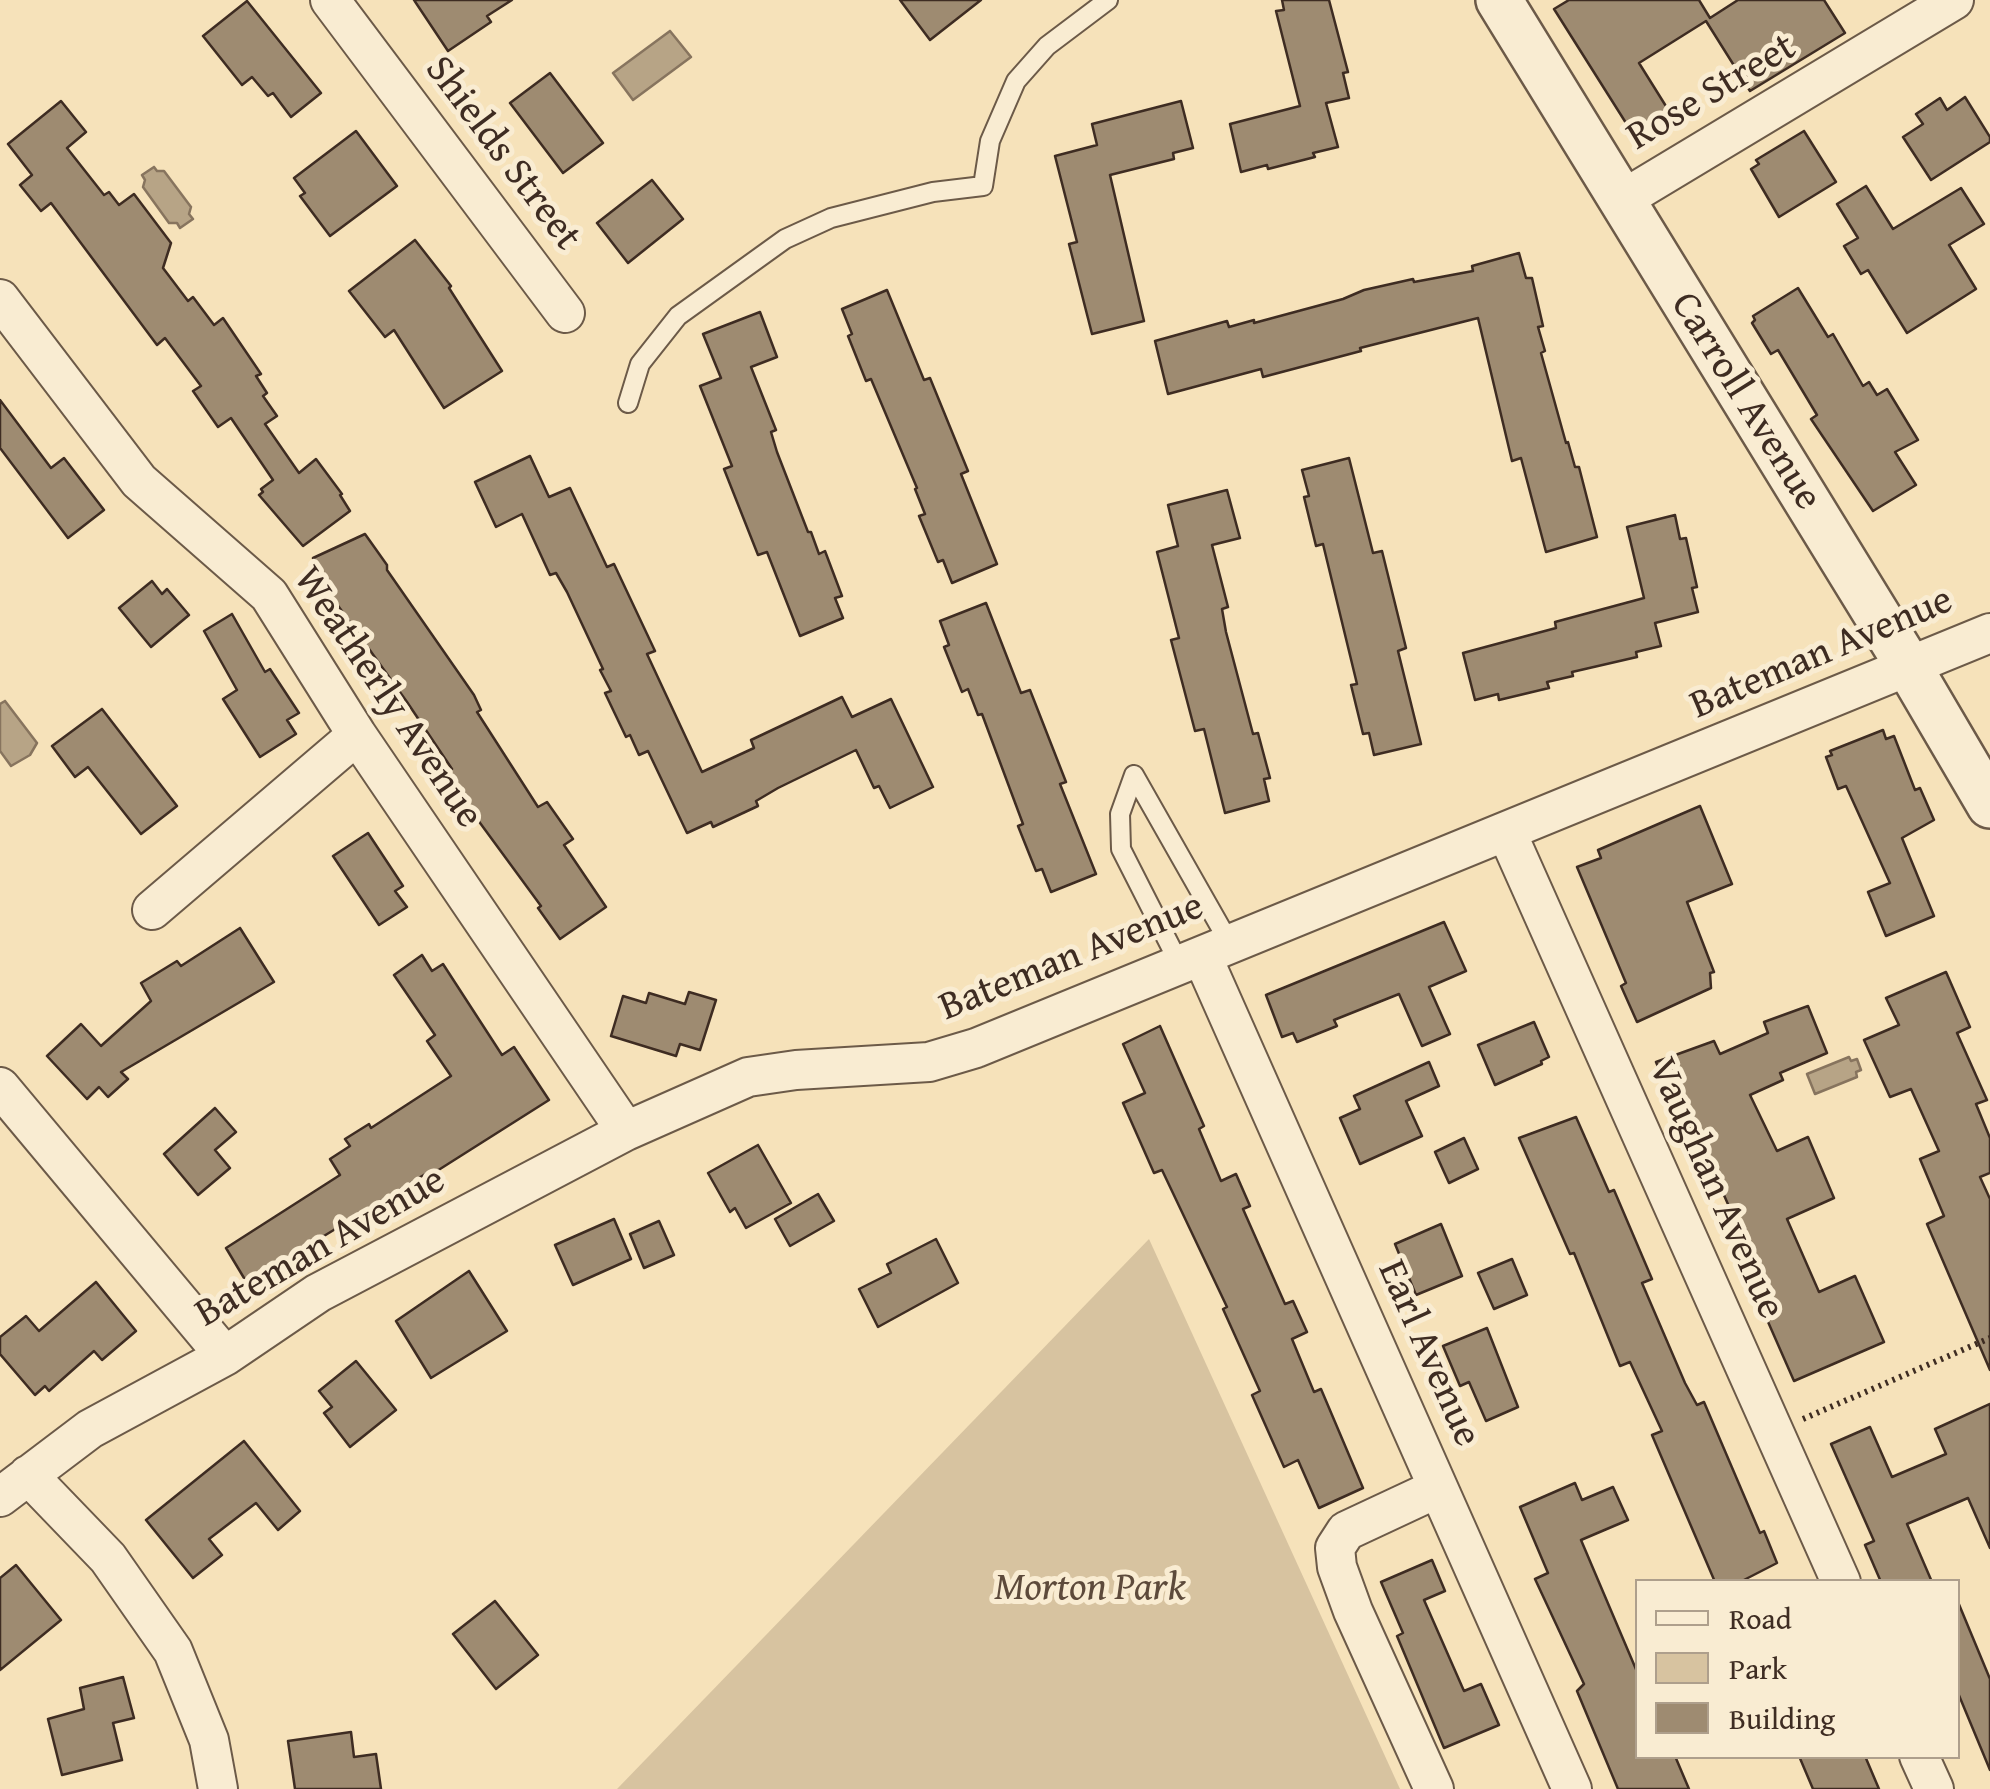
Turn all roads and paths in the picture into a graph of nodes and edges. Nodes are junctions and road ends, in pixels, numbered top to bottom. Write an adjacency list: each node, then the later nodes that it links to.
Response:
1 (330, 0): 7 (street, Shields Street)
2 (1108, 0): 8 (lane)
3 (1500, 0): 5 (street, Carroll Avenue)
4 (1954, 0): 5 (street, Rose Street)
5 (1620, 200): 10 (street, Carroll Avenue)
6 (0, 300): 11 (street, Weatherly Avenue)
7 (565, 313)
8 (628, 403)
9 (1990, 633): 10 (street, Bateman Avenue)
10 (1909, 667): 12 (street, Carroll Avenue); 13 (street, Bateman Avenue)
11 (357, 735): 14 (street); 17 (street, Weatherly Avenue)
12 (1990, 806)
13 (1506, 833): 15 (street, Bateman Avenue); 23 (street, Vaughan Avenue)
14 (152, 910)
15 (1204, 955): 15 (lane); 17 (street, Bateman Avenue); 22 (street, Earl Avenue)
16 (0, 1087): 19 (street)
17 (626, 1131): 19 (street, Bateman Avenue)
18 (1990, 1338): 20 (path)
19 (225, 1356): 21 (street, Bateman Avenue)
20 (1790, 1424)
21 (14, 1486): 25 (street)
22 (1438, 1488): 26 (street); 27 (street, Earl Avenue)
23 (1840, 1579)
24 (1921, 1759): 28 (street)
25 (218, 1789)
26 (1434, 1789)
27 (1572, 1789)
28 (1934, 1789)

